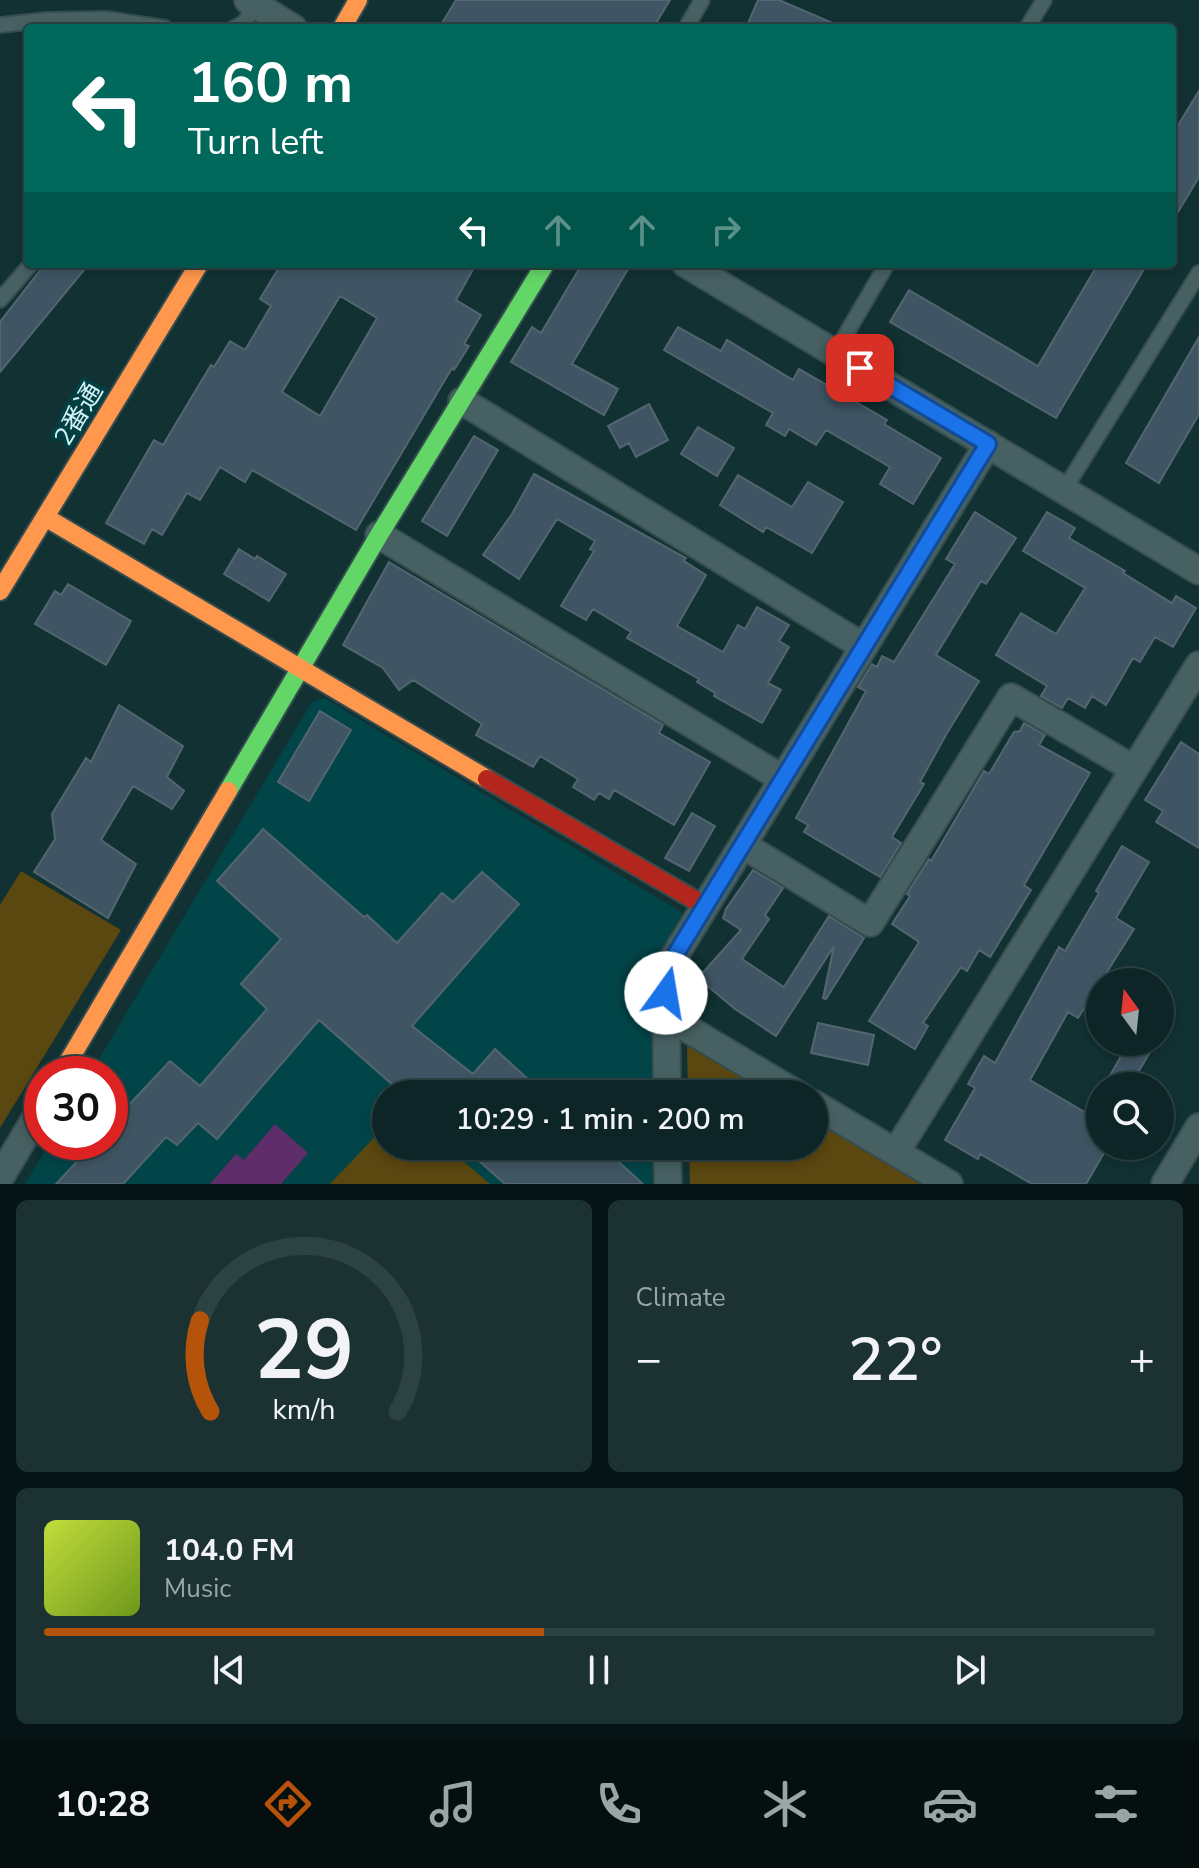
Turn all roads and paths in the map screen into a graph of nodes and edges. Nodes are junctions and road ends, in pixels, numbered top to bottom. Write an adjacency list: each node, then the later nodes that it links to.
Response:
1 (358, 0): 8 (street)
2 (702, 0): 9 (lane)
3 (1044, 0): 10 (lane)
4 (252, 2): 6 (lane); 7 (street)
5 (139, 24): 11 (lane)
6 (242, 24)
7 (287, 24)
8 (344, 24)
9 (688, 24)
10 (1029, 24)
11 (0, 25)
12 (28, 268): 18 (lane)
13 (197, 268): 23 (street, 2番通)
14 (543, 268): 20 (street)
15 (693, 268): 19 (street)
16 (885, 268): 19 (lane)
17 (1199, 273): 22 (lane)
18 (0, 300)
19 (835, 353): 21 (street)
20 (462, 401): 24 (street); 28 (street)
21 (988, 444): 22 (street); 28 (street)
22 (1064, 490): 26 (street)
23 (45, 517): 25 (street, 2番通); 30 (street)
24 (379, 535): 30 (street); 32 (street)
25 (6, 566): 27 (street, 2番通)
26 (1199, 571)
27 (0, 591)
28 (864, 647): 32 (street)
29 (1199, 665): 31 (street)
30 (299, 670): 34 (street); 36 (street)
31 (1134, 769): 33 (street); 42 (street)
32 (783, 779): 33 (street)
33 (743, 845): 34 (street)
34 (705, 906): 35 (street)
35 (666, 1016): 37 (street); 38 (street)
36 (72, 1056)
37 (667, 1080)
38 (773, 1080)
39 (828, 1112): 42 (street)
40 (1199, 1127): 47 (street)
41 (24, 1137): 44 (street)
42 (896, 1152): 46 (street)
43 (667, 1160): 45 (street)
44 (0, 1178)
45 (668, 1184)
46 (949, 1184)
47 (1165, 1184)

